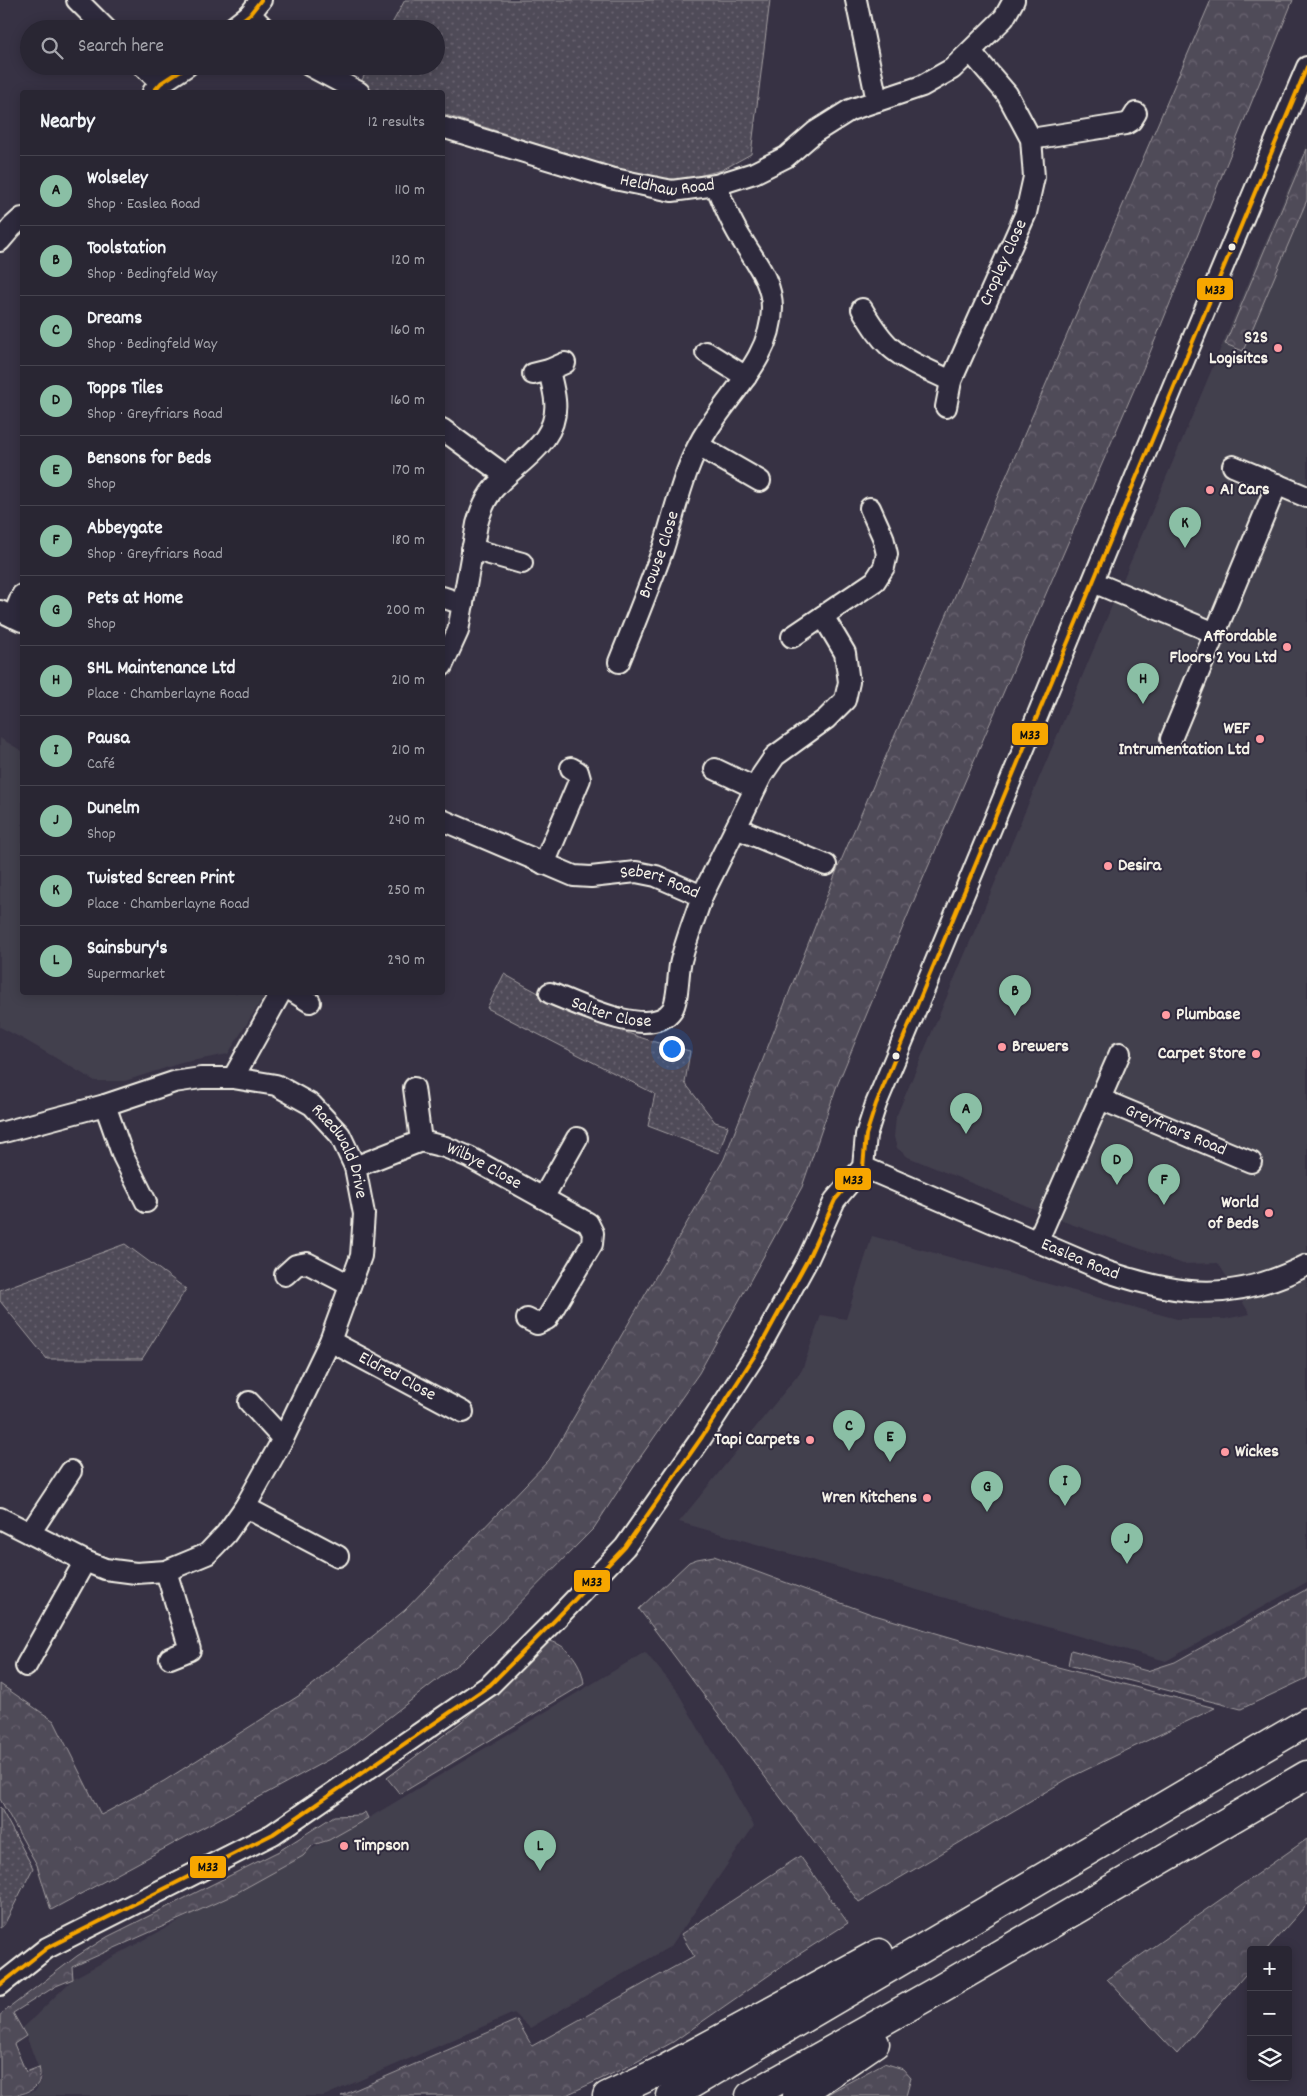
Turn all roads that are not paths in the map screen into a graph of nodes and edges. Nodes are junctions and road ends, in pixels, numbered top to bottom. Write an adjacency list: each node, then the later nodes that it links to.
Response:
1 (76, 0): 5 (street)
2 (856, 0): 12 (street)
3 (1014, 0): 8 (street, Heldhaw Road)
4 (255, 7): 6 (street); 7 (street)
5 (97, 20)
6 (241, 20)
7 (261, 20)
8 (971, 52): 12 (street, Heldhaw Road); 15 (street, Cropley Close)
9 (1307, 67): 35 (street)
10 (327, 75): 11 (street)
11 (355, 90)
12 (878, 101): 16 (street, Heldhaw Road)
13 (1136, 113): 15 (street)
14 (445, 128): 16 (street, Heldhaw Road)
15 (1031, 139): 23 (street, Cropley Close)
16 (716, 185): 22 (street, Browse Close)
17 (20, 220): 18 (street)
18 (0, 241)
19 (862, 309): 23 (street)
20 (706, 352): 22 (street)
21 (549, 369): 28 (street)
22 (746, 377): 26 (street, Browse Close)
23 (951, 381): 24 (street, Cropley Close)
24 (946, 407)
25 (445, 431): 28 (street)
26 (699, 446): 29 (street); 44 (street, Browse Close)
27 (1233, 466): 30 (street)
28 (506, 476): 33 (street)
29 (760, 481)
30 (1277, 484): 31 (street); 41 (street)
31 (1307, 497)
32 (870, 508): 40 (street)
33 (472, 549): 34 (street); 38 (street)
34 (522, 563)
35 (1093, 582): 41 (street); 66 (street)
36 (20, 599): 39 (street)
37 (445, 599): 38 (street)
38 (463, 604): 43 (street)
39 (12, 616)
40 (823, 616): 42 (street); 48 (street, Sebert Road)
41 (1215, 632): 45 (street)
42 (792, 637)
43 (445, 659)
44 (619, 662)
45 (1171, 739)
46 (571, 768): 51 (street)
47 (715, 769): 48 (street)
48 (755, 788): 50 (street, Sebert Road)
49 (445, 821): 51 (street, Sebert Road)
50 (736, 828): 52 (street); 53 (street, Sebert Road)
51 (544, 864): 53 (street, Sebert Road)
52 (826, 865)
53 (702, 896): 54 (street, Salter Close)
54 (550, 993)
55 (279, 995): 57 (street)
56 (1120, 1053): 59 (street)
57 (233, 1078): 60 (street, Raedwald Drive); 65 (street, Raedwald Drive)
58 (414, 1088): 63 (street)
59 (1100, 1099): 64 (street, Greyfriars Road); 69 (street)
60 (105, 1105): 61 (street, Raedwald Drive); 68 (street)
61 (0, 1133)
62 (577, 1138): 67 (street)
63 (421, 1141): 65 (street); 67 (street, Wilbye Close)
64 (1252, 1162)
65 (355, 1167): 72 (street, Raedwald Drive)
66 (863, 1167): 69 (street, Easlea Road); 90 (street)
67 (543, 1198): 73 (street, Wilbye Close)
68 (146, 1202)
69 (1038, 1240): 70 (street, Easlea Road)
70 (1307, 1265)
71 (284, 1275): 72 (street)
72 (350, 1285): 74 (street, Raedwald Drive)
73 (526, 1319)
74 (330, 1341): 76 (street, Eldred Close); 77 (street, Raedwald Drive)
75 (248, 1402): 77 (street)
76 (463, 1412)
77 (283, 1439): 79 (street, Raedwald Drive)
78 (71, 1471): 81 (street)
79 (245, 1507): 82 (street); 84 (street, Raedwald Drive)
80 (1, 1519): 81 (street, Raedwald Drive)
81 (30, 1533): 83 (street, Raedwald Drive)
82 (338, 1556)
83 (85, 1561): 84 (street, Raedwald Drive); 86 (street)
84 (166, 1571): 85 (street)
85 (170, 1658)
86 (26, 1666)
87 (1307, 1722): 89 (highway)
88 (1307, 1775): 91 (highway)
89 (1036, 1880): 92 (highway); 93 (highway)
90 (0, 1985)
91 (933, 1993): 94 (highway); 95 (highway)
92 (607, 2096)
93 (671, 2096)
94 (750, 2096)
95 (797, 2096)

